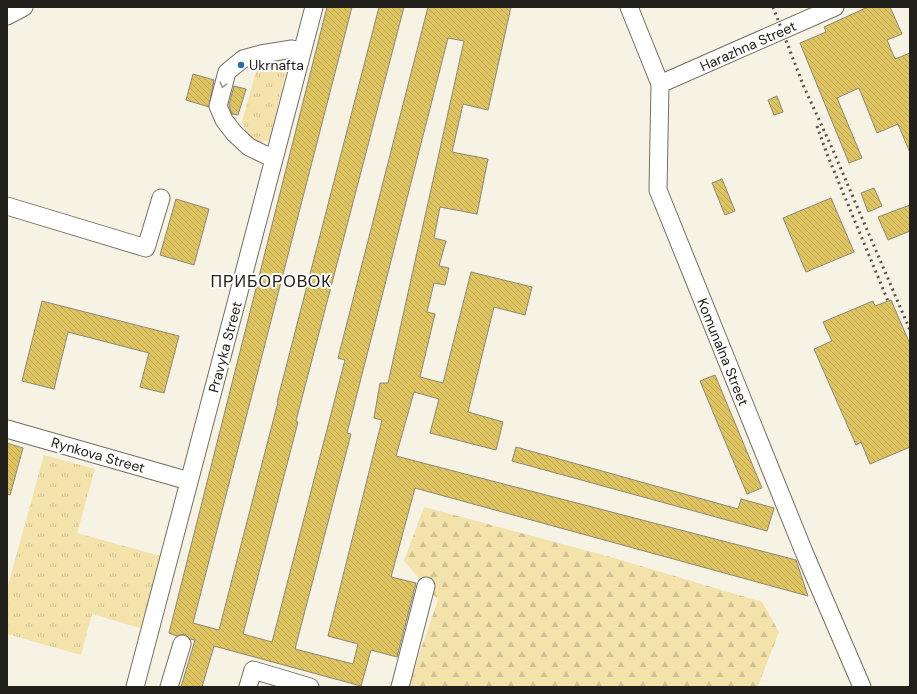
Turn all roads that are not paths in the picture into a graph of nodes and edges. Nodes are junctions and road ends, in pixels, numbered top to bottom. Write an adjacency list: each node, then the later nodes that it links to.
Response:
1 (24, 7): 5 (street)
2 (314, 7): 6 (street, Pravyka Street)
3 (629, 7): 7 (street, Komunalna Street)
4 (835, 7): 7 (street, Harazhna Street)
5 (7, 16)
6 (302, 53): 8 (street, Pravyka Street); 8 (street, one-way to 8)
7 (660, 84): 20 (street, Komunalna Street)
8 (274, 159): 12 (street, Pravyka Street)
9 (161, 198): 10 (street)
10 (7, 206)
11 (7, 429): 12 (street, Rynkova Street)
12 (189, 481): 15 (street, Pravyka Street)
13 (426, 586): 19 (street)
14 (182, 644): 16 (street)
15 (135, 687)
16 (169, 687)
17 (248, 687): 18 (street)
18 (310, 687)
19 (400, 687)
20 (862, 687)

